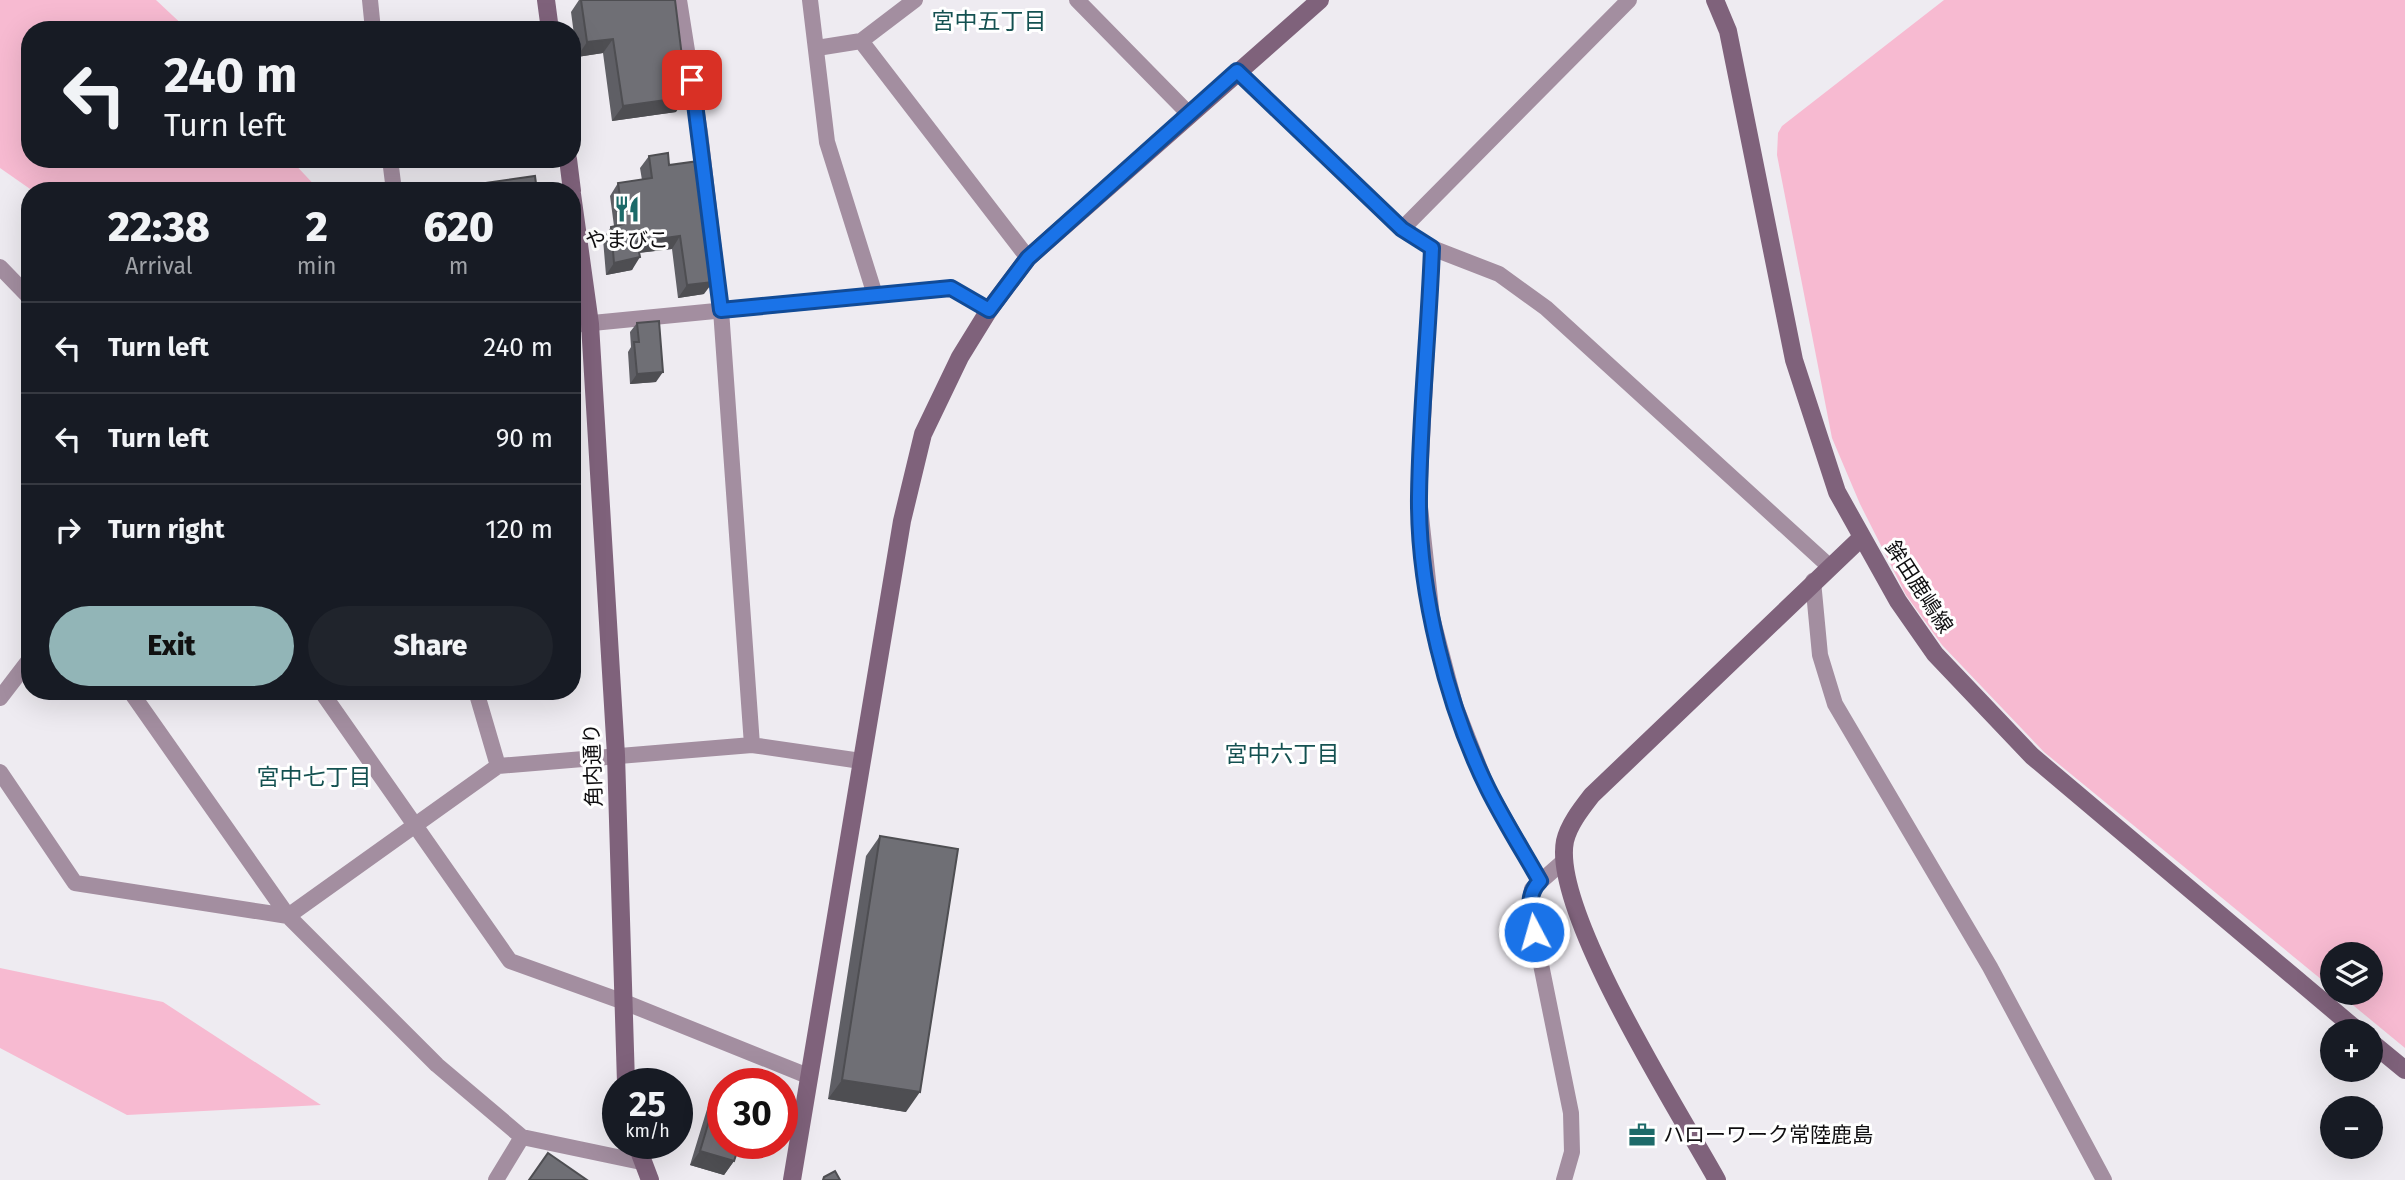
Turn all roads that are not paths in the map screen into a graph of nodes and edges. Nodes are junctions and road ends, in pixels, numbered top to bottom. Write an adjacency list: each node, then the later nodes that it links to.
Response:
1 (370, 0): 10 (street)
2 (546, 0): 11 (street)
3 (679, 0): 22 (street)
4 (810, 0): 13 (street)
5 (915, 0): 12 (street)
6 (1077, 0): 15 (street)
7 (1320, 0): 14 (street)
8 (1629, 0): 16 (street)
9 (1714, 0): 25 (street, 鉾田鹿嶋線)
10 (372, 21)
11 (549, 21)
12 (861, 41): 13 (street); 18 (street)
13 (817, 48): 21 (street)
14 (1237, 71): 15 (street); 16 (street)
15 (1190, 115): 18 (street)
16 (1402, 229): 17 (street)
17 (1432, 248): 26 (street); 40 (street)
18 (1028, 258): 23 (street)
19 (0, 267): 20 (street)
20 (21, 289)
21 (875, 295): 22 (street); 23 (street)
22 (721, 310): 24 (street); 33 (street)
23 (989, 310): 35 (street)
24 (581, 324): 34 (street, 角内通り)
25 (1861, 538): 26 (street); 43 (street, 鉾田鹿嶋線)
26 (1829, 566): 27 (street)
27 (1813, 581): 39 (street); 55 (street)
28 (21, 671): 29 (street)
29 (0, 698)
30 (136, 700): 41 (street)
31 (327, 700): 38 (street)
32 (479, 700): 36 (street)
33 (752, 745): 34 (street); 35 (street)
34 (616, 755): 36 (street); 42 (street, 角内通り)
35 (861, 761): 47 (street)
36 (498, 766): 38 (street)
37 (0, 772): 41 (street)
38 (415, 828): 41 (street); 42 (street)
39 (1565, 860): 40 (street); 54 (street)
40 (1540, 881): 53 (street)
41 (288, 916): 48 (street)
42 (624, 1002): 45 (street, 角内通り); 47 (street)
43 (2344, 1019)
44 (2383, 1052): 46 (street)
45 (626, 1068)
46 (2405, 1070)
47 (808, 1076): 52 (street)
48 (522, 1137): 49 (street); 50 (street)
49 (641, 1161): 51 (street)
50 (496, 1180)
51 (650, 1180)
52 (792, 1180)
53 (1564, 1180)
54 (1717, 1180)
55 (2104, 1180)

